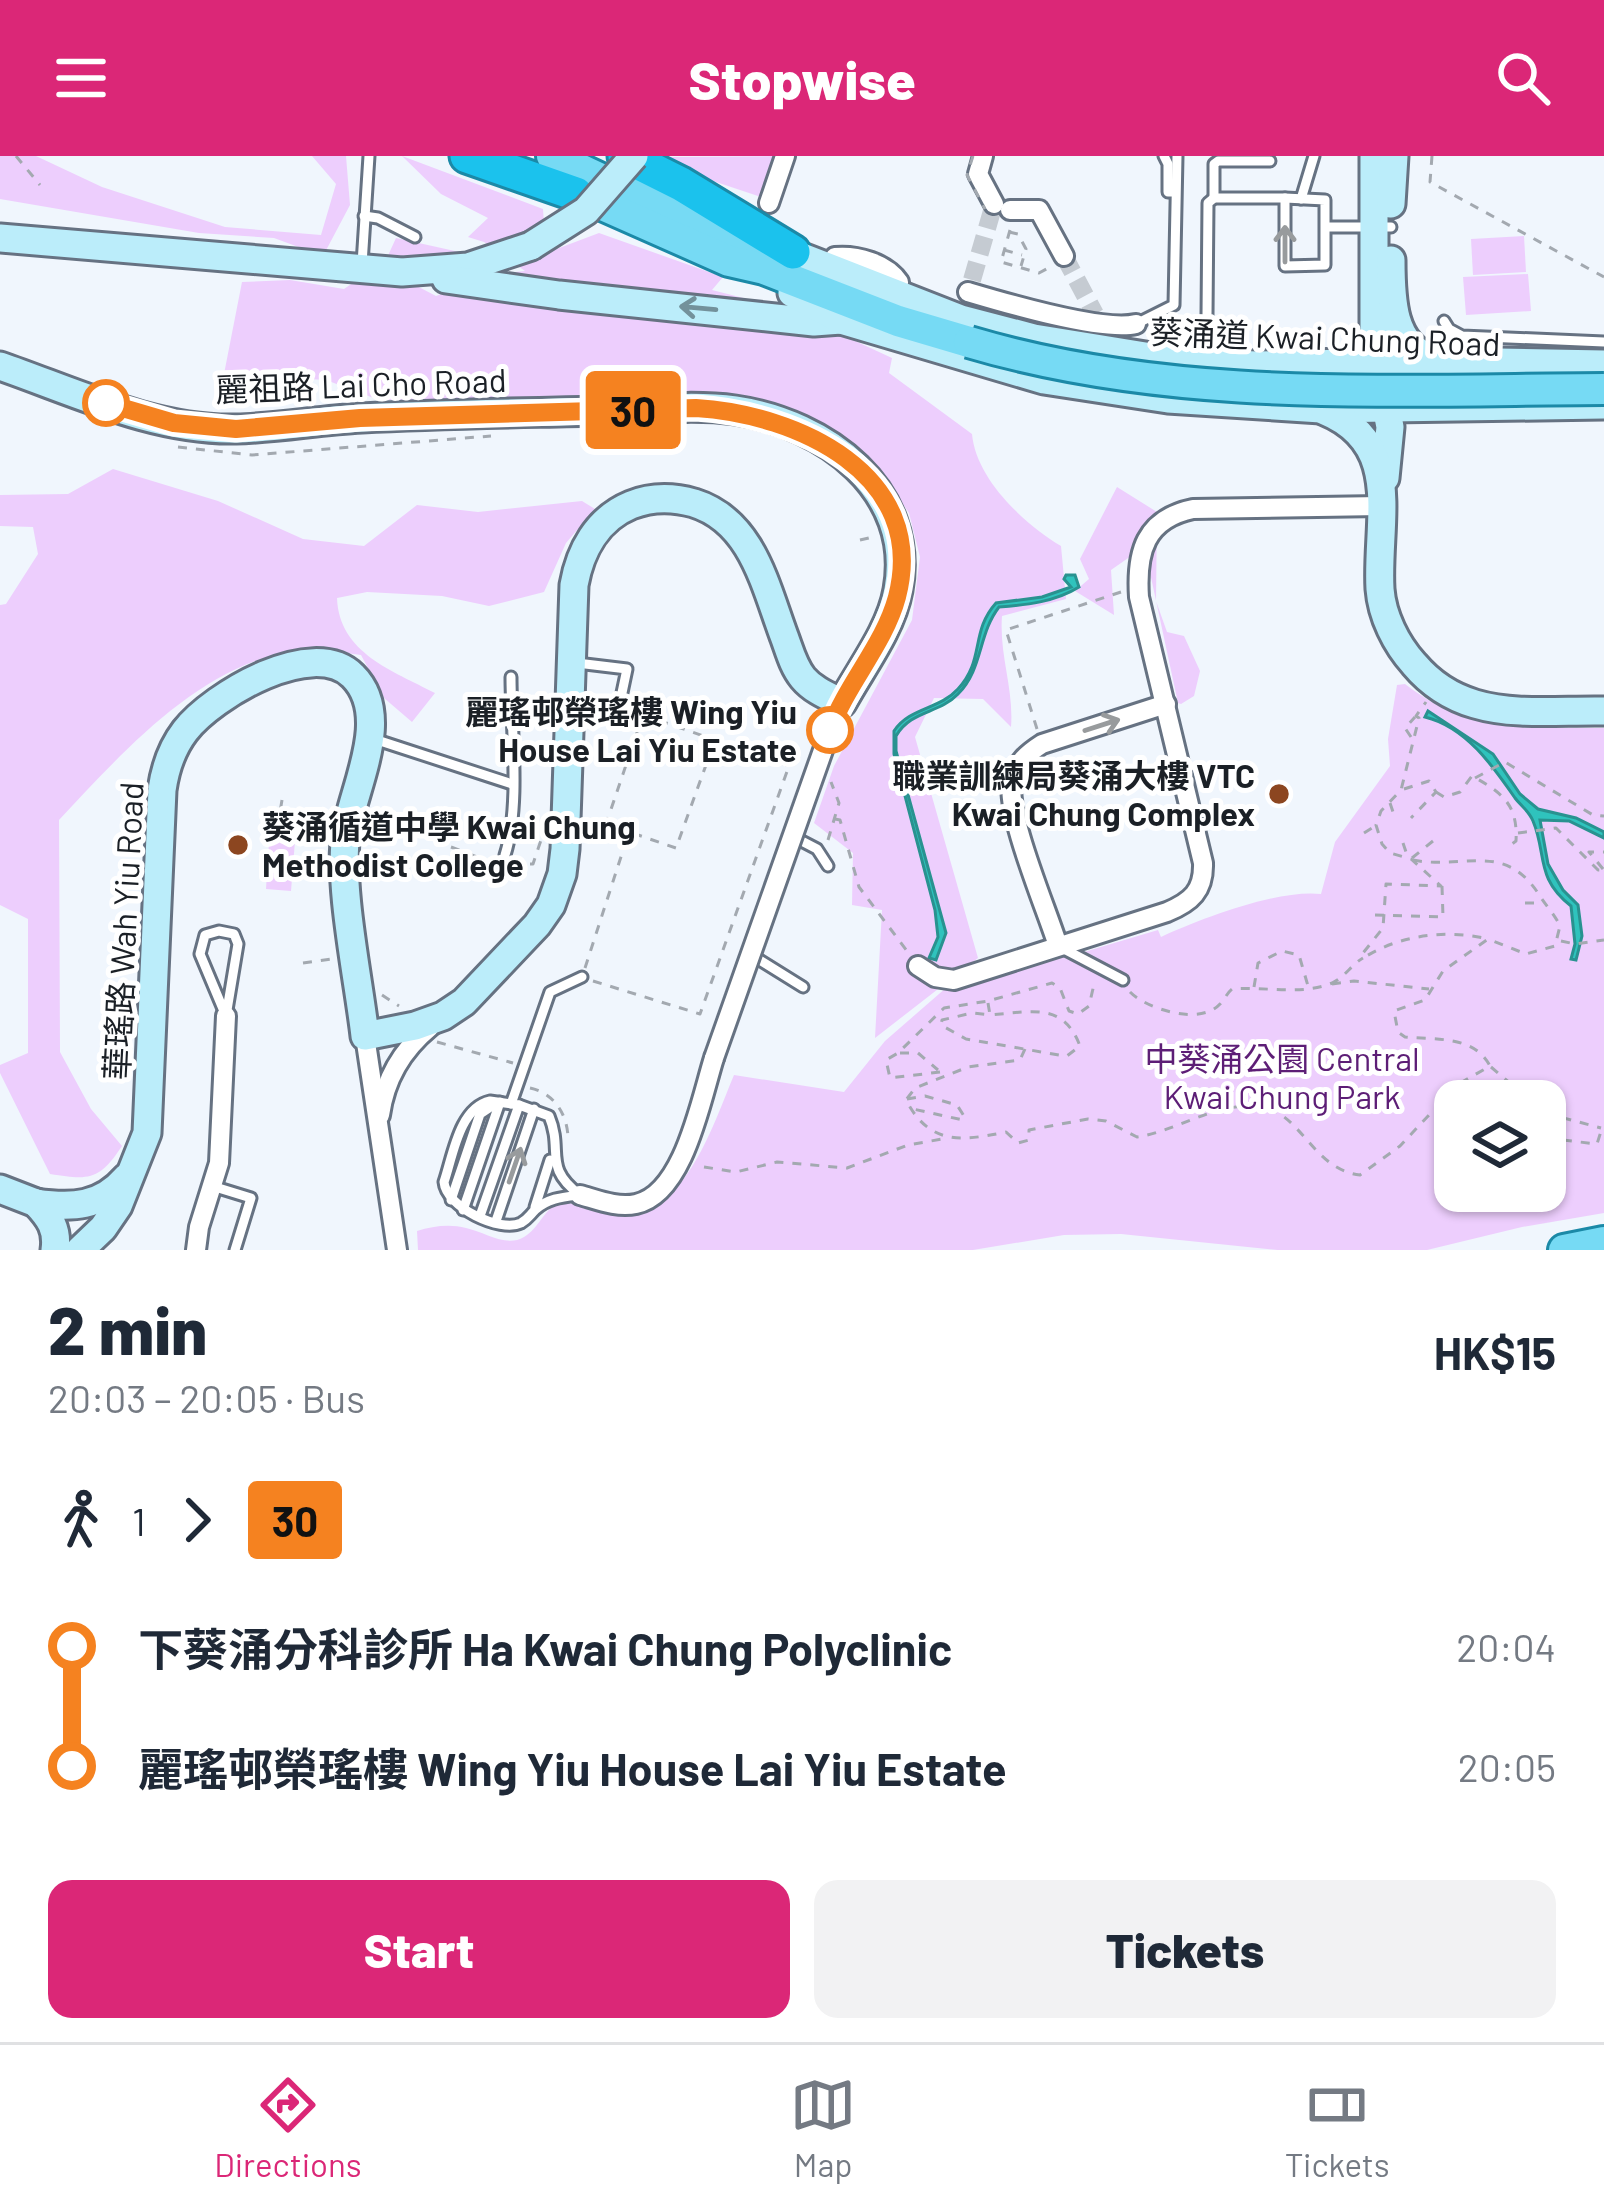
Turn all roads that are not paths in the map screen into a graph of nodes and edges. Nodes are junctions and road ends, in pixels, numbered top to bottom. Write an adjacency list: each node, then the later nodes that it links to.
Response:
1 (369, 156): 22 (lane)
2 (466, 156): 17 (highway)
3 (508, 156): 17 (main road, 葵涌道 Kwai Chung Road)
4 (552, 156): 23 (main road, 葵涌道 Kwai Chung Road)
5 (630, 156): 28 (highway); 32 (street, bridge)
6 (785, 156): 21 (street)
7 (983, 156): 29 (street)
8 (1164, 156): 16 (lane)
9 (1177, 156): 16 (lane)
10 (1315, 156): 20 (lane)
11 (1349, 156): 15 (street)
12 (1374, 156): 15 (street)
13 (1394, 156): 25 (street)
14 (1270, 161): 18 (lane)
15 (1373, 190): 25 (street)
16 (1174, 192): 38 (lane)
17 (577, 194): 30 (main road, 葵涌道 Kwai Chung Road)
18 (1214, 198): 19 (lane); 35 (lane)
19 (1285, 198): 20 (lane); 24 (lane, one-way to 19)
20 (1301, 199): 24 (lane)
21 (769, 203)
22 (364, 216): 26 (lane); 31 (lane)
23 (709, 227): 28 (street, 葵涌道 Kwai Chung Road); 34 (main road, 葵涌道 Kwai Chung Road)
24 (1325, 227): 25 (lane)
25 (1382, 227): 33 (street); 41 (street)
26 (415, 237)
27 (0, 238): 31 (street)
28 (813, 256): 34 (street, 葵涌道 Kwai Chung Road)
29 (1064, 256)
30 (729, 262): 34 (main road, 葵涌道 Kwai Chung Road); 36 (street, 葵涌道 Kwai Chung Road)
31 (362, 269): 32 (street)
32 (402, 272): 36 (street, one-way to 32)
33 (1373, 297): 40 (street); 43 (street)
34 (967, 311): 38 (street); 43 (street, 葵涌道 Kwai Chung Road); 45 (main road, 葵涌道 Kwai Chung Road, bridge)
35 (1207, 315)
36 (841, 320): 49 (street, 葵涌道 Kwai Chung Road)
37 (1444, 321): 39 (lane)
38 (1136, 325)
39 (1604, 342)
40 (1377, 361): 41 (street, 葵涌道 Kwai Chung Road); 43 (street, 葵涌道 Kwai Chung Road); 48 (street)
41 (1444, 361): 42 (street, 葵涌道 Kwai Chung Road)
42 (1604, 364)
43 (1296, 365)
44 (0, 366): 57 (street, 麗祖路 Lai Cho Road)
45 (1604, 385)
46 (1604, 405): 47 (street, 葵涌道 Kwai Chung Road)
47 (1459, 406): 48 (street, 葵涌道 Kwai Chung Road); 50 (street)
48 (1386, 407): 49 (street, 葵涌道 Kwai Chung Road); 50 (street)
49 (1321, 409): 51 (street)
50 (1386, 466): 51 (street)
51 (1381, 506): 54 (street); 56 (street)
52 (571, 663): 55 (lane); 57 (street); 71 (street)
53 (511, 677): 59 (lane)
54 (1166, 704): 63 (street); 63 (street, one-way to 54)
55 (619, 707)
56 (1604, 711)
57 (837, 712): 60 (street, 麗祖路 Lai Cho Road, bridge)
58 (369, 738): 59 (lane); 65 (street, 華瑤路 Wah Yiu Road); 77 (street, 華瑤路 Wah Yiu Road)
59 (512, 784): 61 (lane)
60 (792, 836): 62 (lane); 64 (street, 麗祖路 Lai Cho Road, bridge)
61 (505, 854)
62 (828, 866)
63 (1058, 946): 66 (street); 68 (lane)
64 (750, 954): 69 (lane); 80 (street, 麗祖路 Lai Cho Road, bridge)
65 (344, 961): 71 (street); 72 (street, 華瑤路 Wah Yiu Road)
66 (918, 966)
67 (582, 977): 73 (lane)
68 (1124, 980)
69 (803, 987)
70 (226, 1016): 70 (lane); 78 (street)
71 (445, 1029): 72 (street); 75 (street)
72 (365, 1036): 75 (street, 華瑤路 Wah Yiu Road)
73 (510, 1104): 74 (lane); 82 (lane); 82 (lane); 84 (lane)
74 (534, 1109): 76 (lane); 85 (lane, one-way to 74)
75 (379, 1142): 92 (street, 華瑤路 Wah Yiu Road)
76 (560, 1149): 80 (lane); 83 (lane)
77 (136, 1166): 81 (street); 86 (street, 華瑤路 Wah Yiu Road)
78 (212, 1186): 90 (street); 91 (lane)
79 (0, 1189): 81 (street)
80 (580, 1195): 83 (lane)
81 (36, 1203): 86 (street); 88 (street)
82 (464, 1210): 84 (lane)
83 (533, 1212): 85 (lane)
84 (481, 1216): 85 (lane)
85 (496, 1221)
86 (103, 1228): 89 (street, 華瑤路 Wah Yiu Road)
87 (1604, 1242): 93 (main road)
88 (55, 1250)
89 (80, 1250)
90 (196, 1250)
91 (235, 1250)
92 (397, 1250)
93 (1564, 1250)

